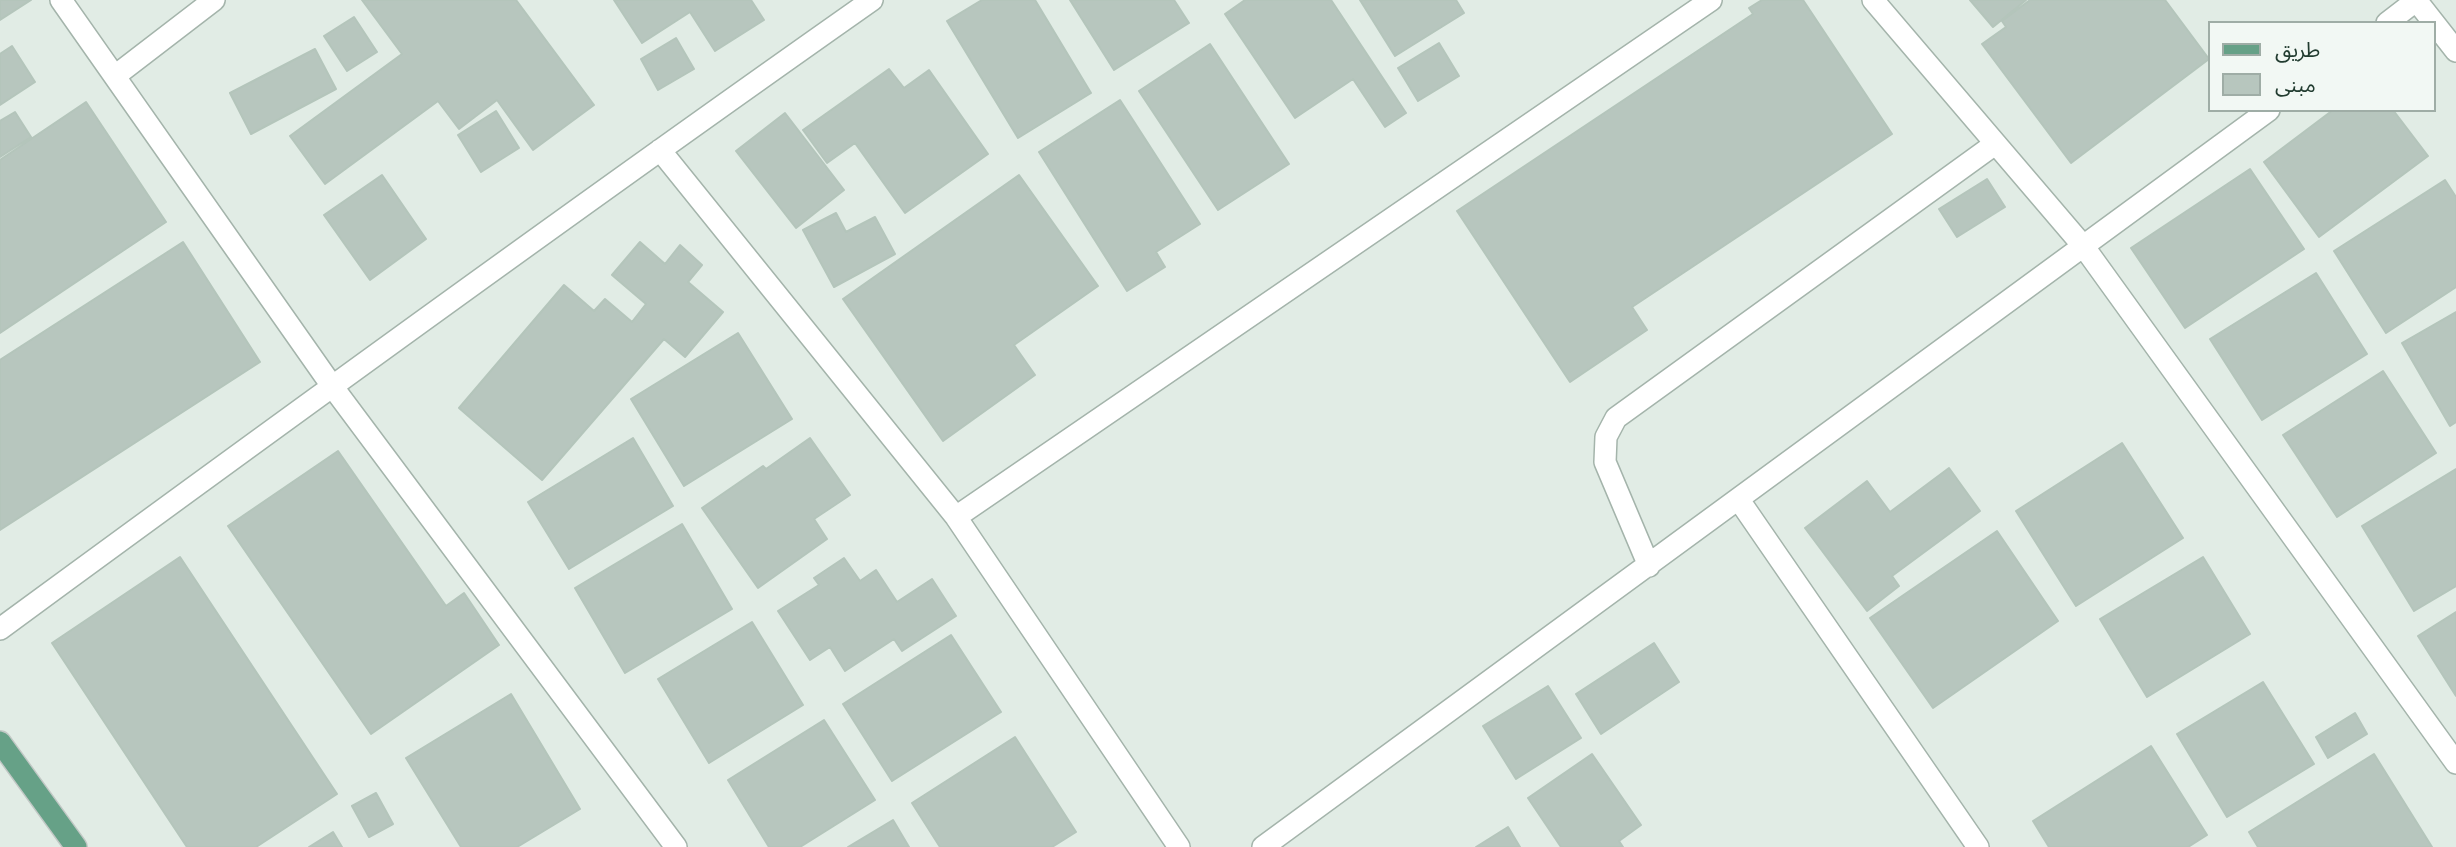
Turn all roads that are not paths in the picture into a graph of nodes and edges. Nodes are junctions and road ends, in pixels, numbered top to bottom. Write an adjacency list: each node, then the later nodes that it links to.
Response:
1 (61, 0): 11 (street)
2 (214, 0): 11 (street)
3 (873, 0): 14 (street)
4 (1711, 0): 18 (street)
5 (1873, 0): 13 (street)
6 (2417, 0): 7 (street); 8 (street)
7 (2390, 21)
8 (2433, 21)
9 (2435, 24): 10 (street)
10 (2456, 51)
11 (114, 76): 16 (street)
12 (2266, 112): 15 (street)
13 (1995, 144): 15 (street); 19 (street)
14 (660, 149): 16 (street); 18 (street)
15 (2084, 247): 17 (street); 22 (street)
16 (332, 386): 20 (street); 24 (street)
17 (1739, 500): 19 (street); 27 (street)
18 (956, 517): 25 (street)
19 (1649, 566): 26 (street)
20 (0, 629)
21 (0, 742): 23 (main road)
22 (2456, 763)
23 (76, 847)
24 (676, 847)
25 (1179, 847)
26 (1263, 847)
27 (1978, 847)

